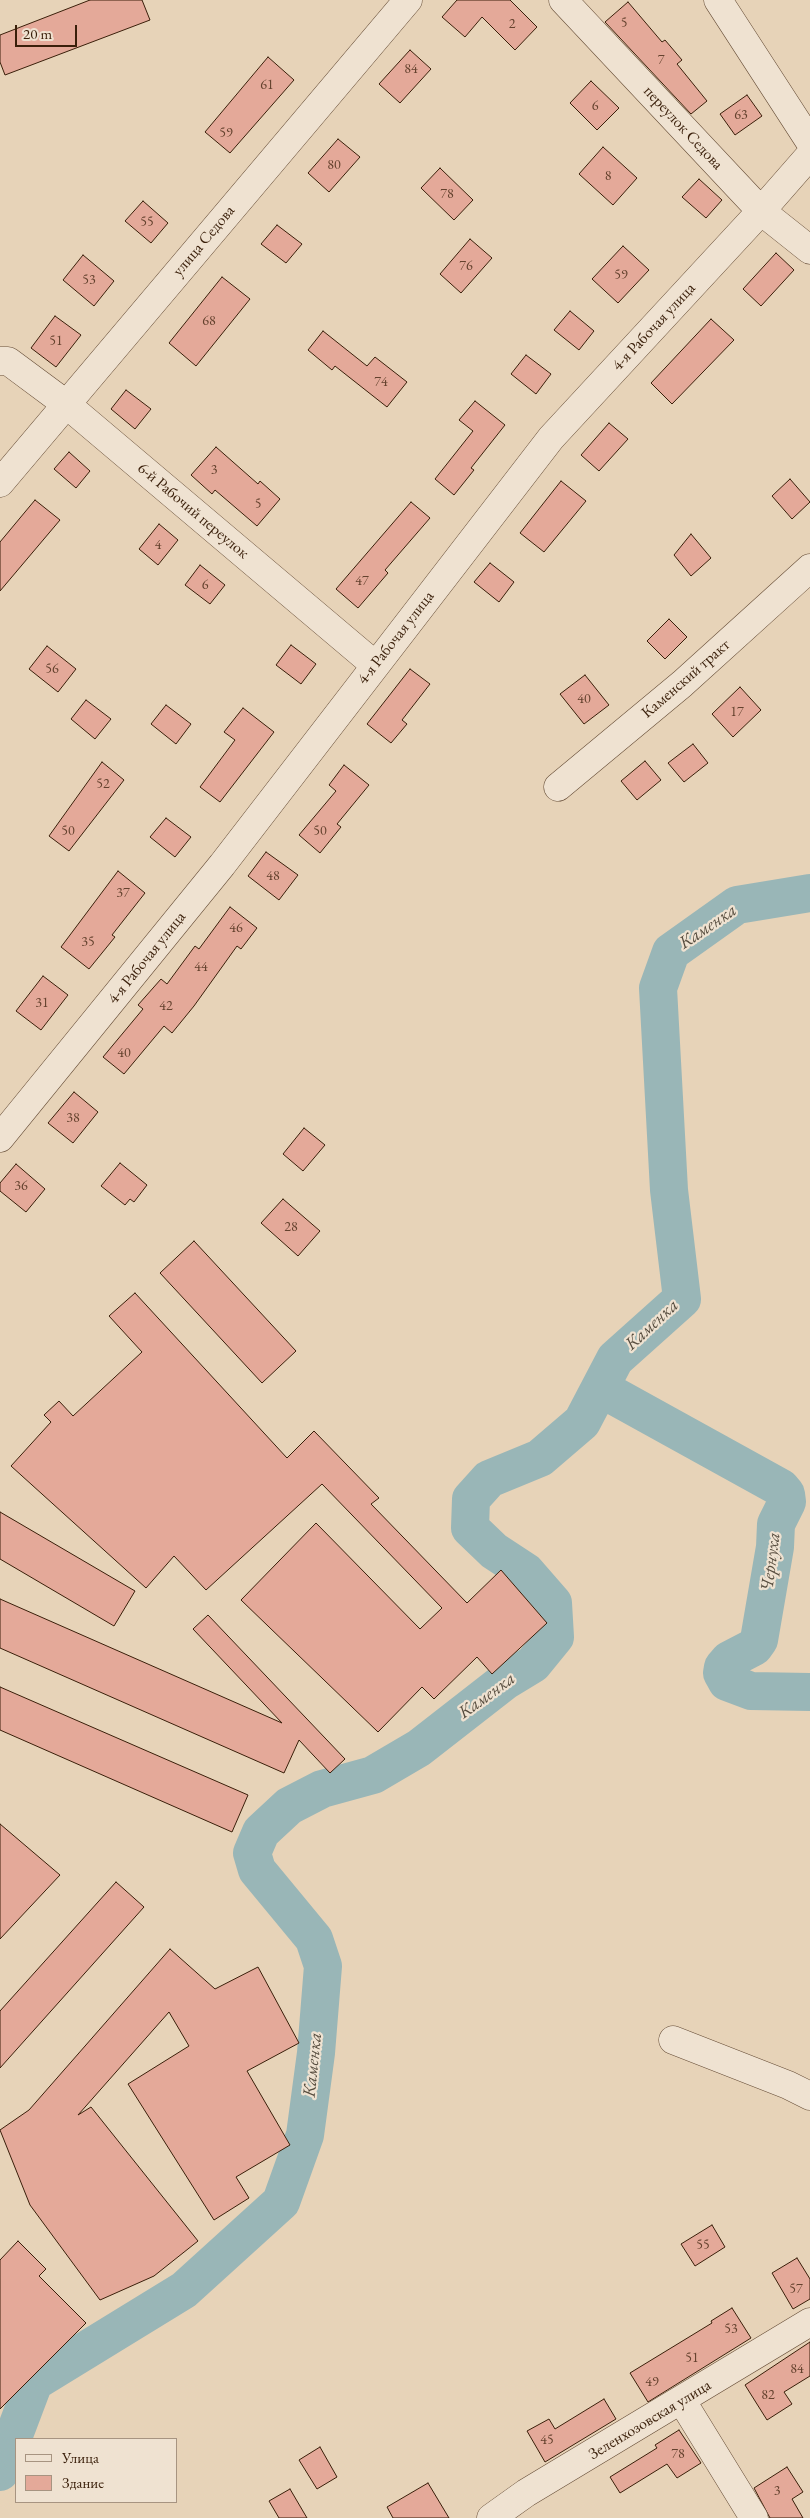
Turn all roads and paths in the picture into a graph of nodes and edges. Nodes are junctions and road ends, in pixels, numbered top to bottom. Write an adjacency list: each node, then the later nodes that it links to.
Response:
1 (408, 0): 9 (street, улица Седова)
2 (563, 0): 6 (street, переулок Седова)
3 (718, 0): 4 (street)
4 (810, 142)
5 (810, 154): 6 (street, 4-я Рабочая улица)
6 (761, 211): 7 (street, переулок Седова); 12 (street, 4-я Рабочая улица)
7 (810, 250)
8 (4, 361): 9 (street, 6-й Рабочий переулок)
9 (66, 404): 10 (street, улица Седова); 12 (street, 6-й Рабочий переулок)
10 (0, 483)
11 (810, 568): 13 (street, Каменский тракт)
12 (375, 665): 14 (street, 4-я Рабочая улица)
13 (558, 787)
14 (3, 1130)
15 (673, 2040): 16 (street)
16 (810, 2096)
17 (810, 2322): 18 (street, Зеленхозовская улица)
18 (682, 2401): 19 (street, Зеленхозовская улица); 21 (street)
19 (529, 2506): 20 (street, Зеленхозовская улица)
20 (491, 2518)
21 (754, 2518)

